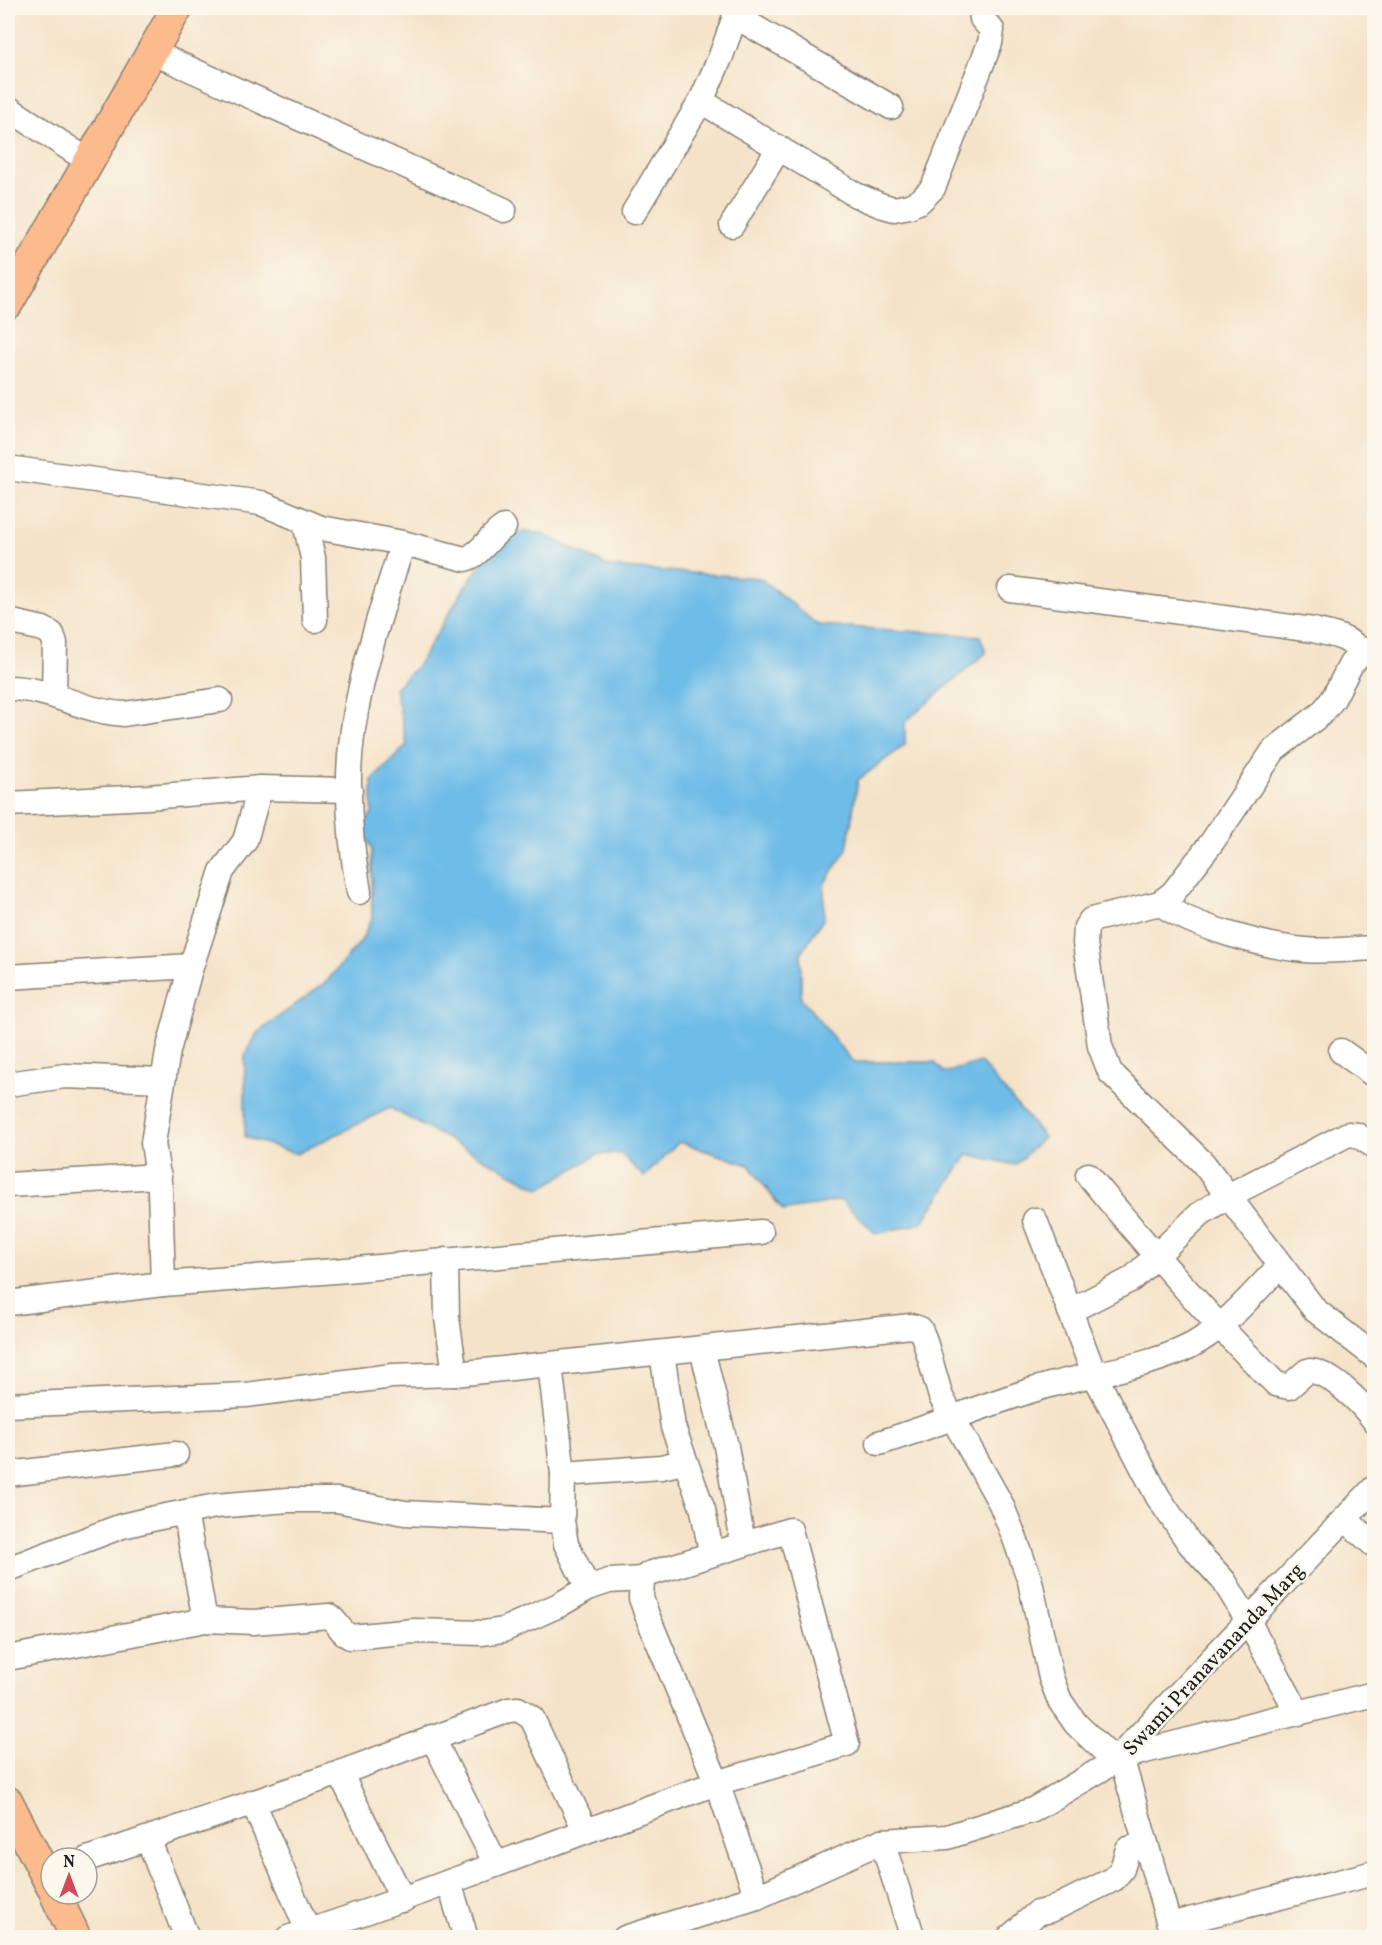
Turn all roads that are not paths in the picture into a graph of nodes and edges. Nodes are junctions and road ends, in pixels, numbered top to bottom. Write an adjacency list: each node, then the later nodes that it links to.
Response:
1 (177, 8): 4 (main road)
2 (981, 8): 8 (street)
3 (736, 12): 5 (street); 6 (street)
4 (152, 52): 9 (main road); 10 (street)
5 (701, 101): 8 (street); 11 (street)
6 (891, 107)
7 (8, 108): 9 (street)
8 (779, 148): 12 (street)
9 (90, 162): 13 (main road)
10 (504, 210)
11 (634, 212)
12 (732, 225)
13 (8, 303)
14 (8, 468): 15 (street)
15 (305, 523): 17 (street); 19 (street)
16 (504, 527): 17 (street)
17 (403, 543): 26 (street)
18 (1010, 589): 21 (street)
19 (315, 620)
20 (8, 621): 23 (street)
21 (1368, 650): 29 (street)
22 (8, 688): 23 (street)
23 (54, 693): 24 (street)
24 (220, 700)
25 (260, 788): 26 (street); 27 (street); 32 (street)
26 (350, 790): 28 (street)
27 (8, 804)
28 (358, 892)
29 (1160, 903): 30 (street); 42 (street)
30 (1364, 948): 31 (street)
31 (1374, 964)
32 (191, 966): 33 (street); 36 (street)
33 (8, 976)
34 (1341, 1052): 35 (street)
35 (1374, 1075)
36 (163, 1080): 37 (street); 40 (street)
37 (8, 1084)
38 (1374, 1146): 42 (street)
39 (1088, 1175): 45 (street)
40 (159, 1176): 41 (street); 48 (street)
41 (8, 1185)
42 (1228, 1196): 45 (street); 47 (street)
43 (1035, 1220): 50 (street)
44 (761, 1232): 46 (street)
45 (1155, 1258): 50 (street); 51 (street)
46 (446, 1260): 48 (street); 56 (street)
47 (1280, 1266): 51 (street); 54 (street)
48 (163, 1284): 49 (street)
49 (8, 1303)
50 (1070, 1311): 57 (street)
51 (1218, 1327): 57 (street); 60 (street)
52 (702, 1349): 53 (street); 59 (street); 70 (street)
53 (662, 1353): 55 (street); 63 (street)
54 (1374, 1356)
55 (550, 1365): 56 (street); 65 (street)
56 (455, 1374): 58 (street)
57 (1095, 1376): 59 (street); 76 (street)
58 (8, 1406)
59 (952, 1417): 61 (street); 82 (street)
60 (1374, 1420)
61 (879, 1443)
62 (176, 1454): 64 (street)
63 (684, 1462): 65 (street); 72 (street)
64 (8, 1474)
65 (563, 1474): 69 (street)
66 (1374, 1488): 68 (street, Swami Pranavananda Marg)
67 (185, 1512): 69 (street); 73 (street); 77 (street)
68 (1346, 1520): 71 (street); 76 (street, Swami Pranavananda Marg)
69 (562, 1521): 75 (street)
70 (743, 1543): 72 (street); 84 (street)
71 (1374, 1545)
72 (711, 1552): 74 (street)
73 (8, 1569)
74 (642, 1579): 75 (street); 84 (street)
75 (588, 1588): 77 (street)
76 (1247, 1619): 80 (street); 82 (street, Swami Pranavananda Marg)
77 (205, 1620): 78 (street)
78 (8, 1658)
79 (1374, 1694): 80 (street)
80 (1298, 1713): 82 (street)
81 (432, 1737): 83 (street); 87 (street); 93 (street)
82 (1118, 1759): 89 (street, Swami Pranavananda Marg); 90 (street)
83 (340, 1773): 86 (street); 97 (street)
84 (717, 1783): 87 (street); 96 (street)
85 (8, 1802): 92 (main road)
86 (253, 1802): 88 (street); 100 (street)
87 (585, 1830): 93 (street)
88 (148, 1839): 91 (street); 102 (street)
89 (882, 1841): 96 (street, Swami Pranavananda Marg); 105 (street)
90 (1146, 1844): 99 (street); 106 (street)
91 (99, 1855)
92 (39, 1860)
93 (496, 1864): 95 (street)
94 (1374, 1872): 99 (street)
95 (449, 1882): 97 (street); 103 (street)
96 (757, 1897): 104 (street, Swami Pranavananda Marg)
97 (403, 1900): 100 (street)
98 (61, 1906): 101 (main road)
99 (1172, 1931)
100 (298, 1934)
101 (76, 1938)
102 (187, 1938)
103 (466, 1938)
104 (625, 1938)
105 (913, 1938)
106 (1009, 1938)

